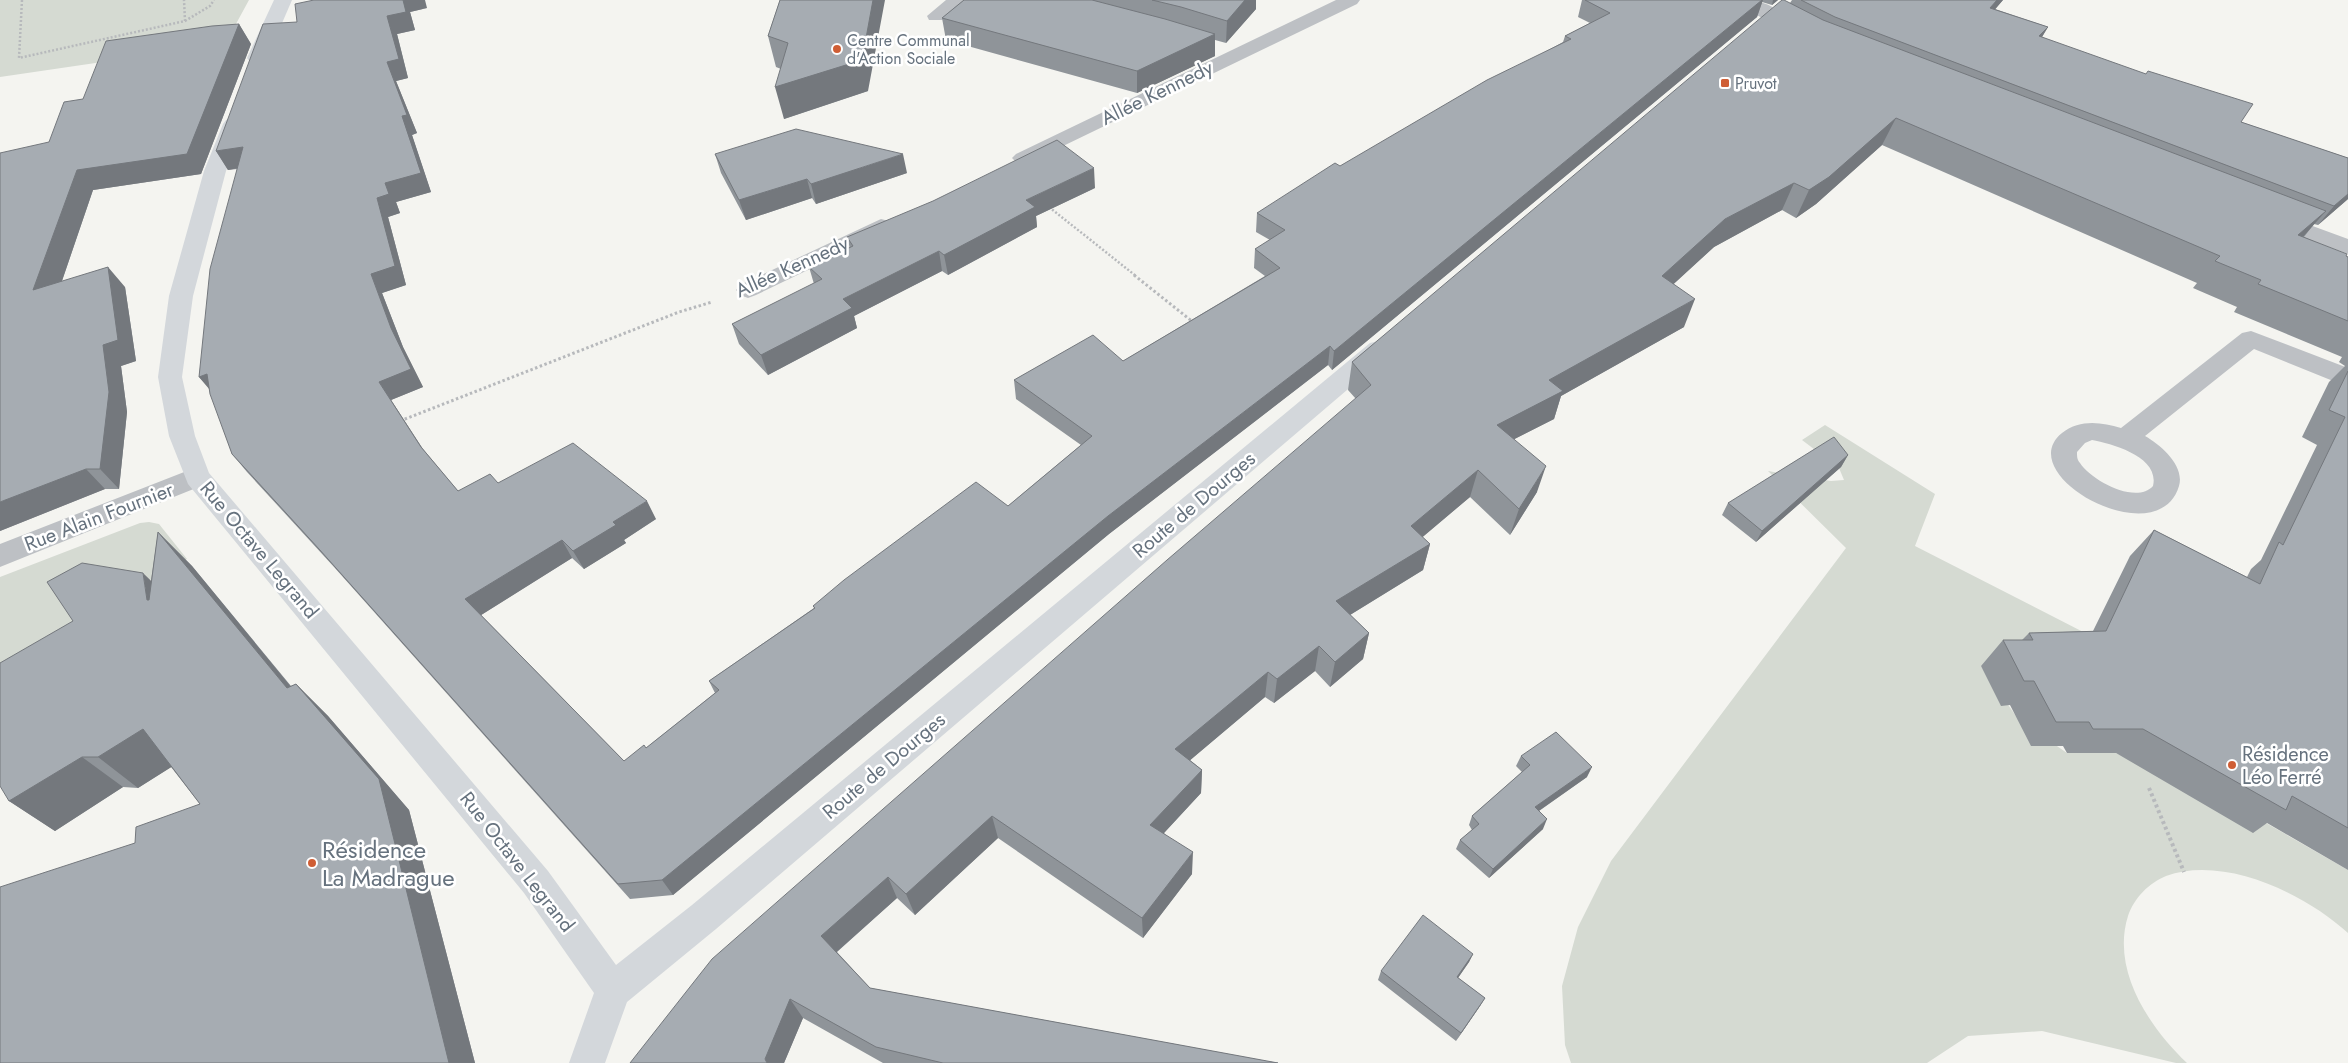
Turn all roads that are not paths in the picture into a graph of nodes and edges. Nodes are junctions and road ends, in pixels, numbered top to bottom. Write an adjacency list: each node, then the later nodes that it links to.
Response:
1 (283, 0): 9 (main road)
2 (958, 0): 5 (street)
3 (1351, 0): 8 (street, Allée Kennedy)
4 (1743, 0): 6 (street)
5 (936, 16)
6 (1773, 19)
7 (1209, 46): 8 (street)
8 (1237, 55): 11 (street, Allée Kennedy)
9 (249, 80)
10 (240, 105): 19 (main road, Rue Octave Legrand)
11 (1009, 164)
12 (2256, 211): 14 (street)
13 (901, 216): 15 (street, Allée Kennedy)
14 (2348, 247)
15 (748, 290)
16 (1396, 334): 21 (main road, Route de Dourges)
17 (2348, 378): 18 (street)
18 (2125, 438)
19 (197, 477): 20 (street, Rue Alain Fournier); 21 (main road, Rue Octave Legrand)
20 (0, 556)
21 (613, 990): 22 (main road)
22 (587, 1063)

